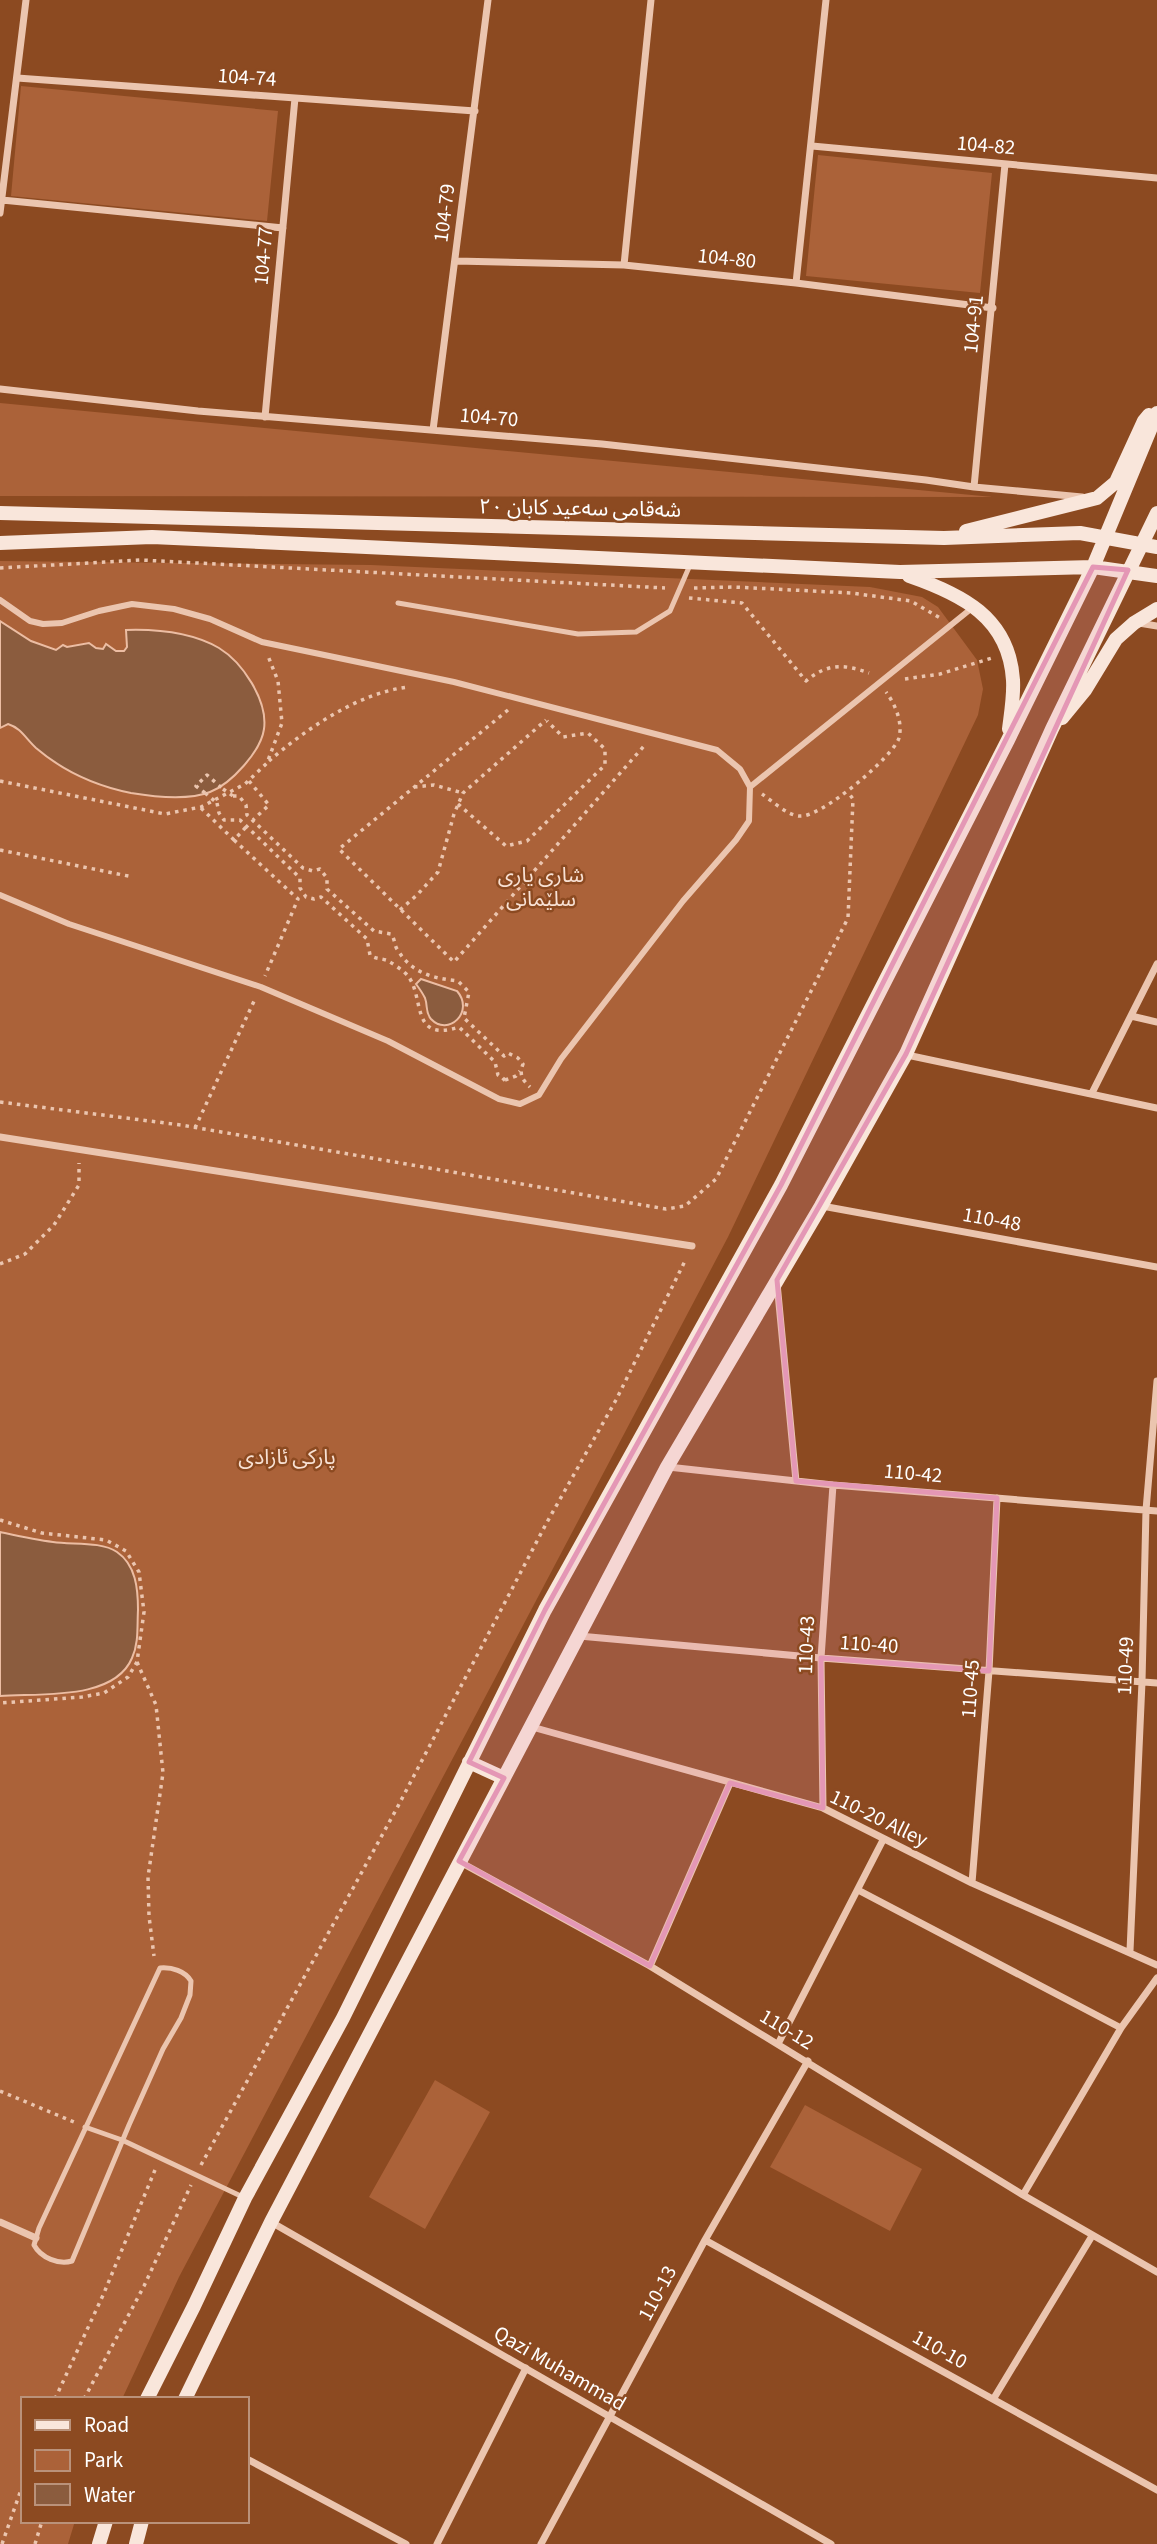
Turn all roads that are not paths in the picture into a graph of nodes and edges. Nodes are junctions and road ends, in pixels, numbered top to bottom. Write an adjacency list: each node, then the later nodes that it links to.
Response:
1 (26, 0): 5 (street)
2 (488, 0): 7 (street, 104-79)
3 (651, 0): 15 (street)
4 (826, 0): 8 (street)
5 (17, 78): 6 (street, 104-74); 11 (street)
6 (295, 98): 7 (street, 104-74); 13 (street, 104-77)
7 (475, 111): 14 (street, 104-79)
8 (812, 146): 9 (street, 104-82); 16 (street)
9 (1005, 164): 10 (street, 104-82); 17 (street, 104-91)
10 (1157, 178)
11 (2, 200): 12 (street); 13 (street)
12 (0, 213)
13 (283, 228): 21 (street, 104-77)
14 (456, 261): 15 (street, 104-80); 22 (street, 104-79)
15 (624, 265): 16 (street, 104-80)
16 (796, 283): 17 (street, 104-80)
17 (993, 308): 23 (street, 104-91)
18 (0, 389): 21 (street, 104-70)
19 (1157, 407): 24 (main road)
20 (1157, 413): 28 (main road)
21 (265, 416): 22 (street, 104-70)
22 (433, 430): 23 (street, 104-70)
23 (974, 487): 24 (street, 104-70)
24 (1097, 498): 27 (main road)
25 (0, 513): 27 (main road, شەقامی سەعید کابان ٢٠)
26 (1157, 513): 30 (main road)
27 (944, 538): 28 (main road, شەقامی سەعید کابان ٢٠)
28 (1106, 538): 30 (main road, شەقامی سەعید کابان ٢٠); 32 (main road)
29 (0, 542): 31 (main road)
30 (1150, 546): 33 (main road)
31 (691, 562): 34 (main road); 37 (lane)
32 (1093, 567): 33 (main road); 34 (main road); 43 (main road)
33 (1128, 570): 35 (main road); 42 (main road)
34 (900, 572): 38 (main road)
35 (1157, 576)
36 (0, 600): 44 (street)
37 (398, 603)
38 (975, 606): 43 (main road); 44 (street)
39 (1157, 609): 40 (main road)
40 (1134, 623): 41 (street); 42 (main road)
41 (1157, 626)
42 (1052, 729): 49 (main road)
43 (1008, 740): 70 (main road)
44 (750, 787): 45 (street)
45 (0, 895)
46 (1157, 964): 47 (street)
47 (1131, 1016): 48 (street); 50 (street)
48 (1157, 1022)
49 (906, 1054): 50 (street); 53 (main road)
50 (1092, 1093): 51 (street)
51 (1157, 1108)
52 (0, 1137): 54 (street)
53 (821, 1206): 55 (street, 110-48); 56 (main road)
54 (692, 1246)
55 (1157, 1267)
56 (777, 1280): 58 (main road); 59 (street)
57 (1157, 1381): 62 (street, 110-49)
58 (667, 1467): 59 (street, 110-42); 64 (main road)
59 (796, 1481): 60 (street, 110-42)
60 (834, 1485): 61 (street, 110-42); 65 (street, 110-43)
61 (997, 1497): 62 (street, 110-42); 66 (street, 110-45)
62 (1146, 1510): 63 (street, 110-42); 67 (street, 110-49)
63 (1157, 1511)
64 (578, 1636): 65 (street, 110-40); 69 (main road)
65 (821, 1658): 66 (street, 110-40); 73 (street, 110-43)
66 (989, 1671): 67 (street, 110-40); 76 (street, 110-45)
67 (1142, 1682): 68 (street, 110-40); 78 (street, 110-49)
68 (1157, 1684)
69 (532, 1727): 71 (main road); 72 (street, 110-20 Alley)
70 (469, 1762): 71 (main road); 88 (main road)
71 (504, 1778): 75 (main road)
72 (730, 1783): 73 (street, 110-20 Alley); 80 (street)
73 (823, 1808): 74 (street, 110-20 Alley)
74 (883, 1840): 76 (street, 110-20 Alley); 77 (street)
75 (459, 1861): 80 (street, 110-12); 90 (main road)
76 (972, 1883): 78 (street, 110-20 Alley)
77 (858, 1890): 82 (street); 83 (street)
78 (1130, 1951): 79 (street, 110-20 Alley)
79 (1157, 1965)
80 (650, 1966): 83 (street, 110-12)
81 (1157, 1978): 82 (street)
82 (1121, 2028): 87 (street)
83 (778, 2044): 84 (street, 110-12)
84 (808, 2061): 87 (street, 110-12); 93 (street, 110-13)
85 (85, 2127): 86 (lane); 86 (lane); 92 (lane)
86 (122, 2140): 88 (lane); 92 (lane)
87 (1023, 2195): 91 (street, 110-12)
88 (245, 2198): 96 (main road)
89 (0, 2222): 92 (street)
90 (271, 2222): 95 (street, Qazi Muhammad); 97 (main road)
91 (1092, 2236): 94 (street, 110-12); 98 (street)
92 (36, 2238)
93 (705, 2240): 98 (street, 110-10); 99 (street, 110-13)
94 (1156, 2270)
95 (526, 2368): 99 (street, Qazi Muhammad); 107 (street)
96 (148, 2397)
97 (186, 2397)
98 (994, 2399): 101 (street, 110-10)
99 (611, 2417): 108 (street, 110-13); 109 (street, Qazi Muhammad)
100 (248, 2460): 106 (street)
101 (1157, 2490)
102 (105, 2523): 104 (main road)
103 (141, 2523): 105 (main road)
104 (99, 2544)
105 (136, 2544)
106 (406, 2544)
107 (437, 2544)
108 (541, 2544)
109 (831, 2544)

